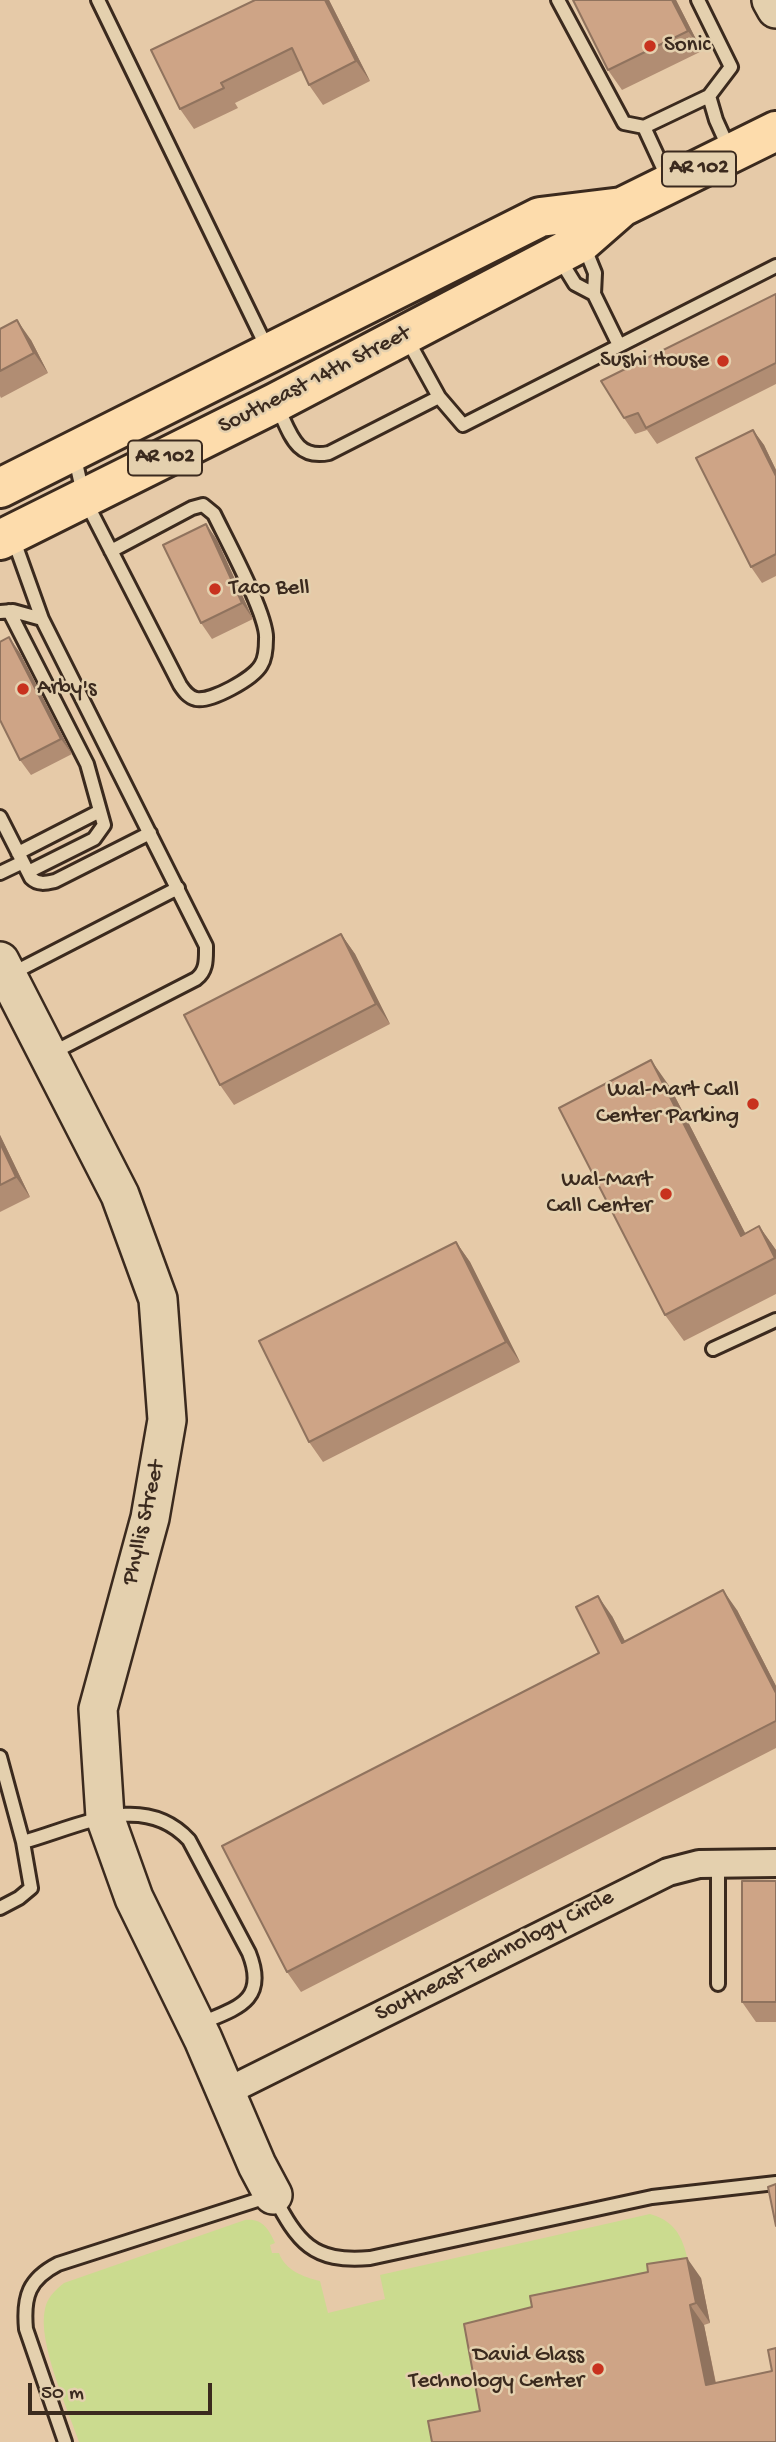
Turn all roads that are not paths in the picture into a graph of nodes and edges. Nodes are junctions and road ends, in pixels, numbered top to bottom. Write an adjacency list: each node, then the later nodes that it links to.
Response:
1 (98, 0): 17 (lane)
2 (558, 0): 7 (lane)
3 (698, 0): 6 (lane)
4 (771, 0): 5 (street)
5 (776, 9)
6 (709, 96): 7 (lane); 9 (lane)
7 (644, 127): 10 (lane)
8 (776, 131): 9 (main road, Southeast 14th Street / AR 102)
9 (732, 153): 10 (main road, Southeast 14th Street / AR 102)
10 (670, 183): 11 (main road, Southeast 14th Street / AR 102)
11 (622, 207): 12 (main road, Southeast 14th Street / AR 102); 17 (main road, Southeast 14th Street / AR 102)
12 (570, 248): 14 (lane); 14 (lane); 15 (main road, Southeast 14th Street / AR 102)
13 (776, 266): 16 (lane)
14 (594, 294): 16 (lane)
15 (404, 334): 18 (lane); 19 (main road, Southeast 14th Street / AR 102)
16 (619, 345): 18 (lane)
17 (269, 353): 20 (main road, Southeast 14th Street / AR 102)
18 (439, 397): 19 (lane)
19 (275, 403): 22 (main road, Southeast 14th Street / AR 102)
20 (74, 451): 21 (main road, Southeast 14th Street / AR 102); 22 (lane)
21 (0, 488)
22 (84, 498): 23 (main road, Southeast 14th Street / AR 102); 24 (lane)
23 (6, 537): 26 (lane)
24 (111, 551): 24 (lane)
25 (4, 612): 26 (lane); 27 (lane)
26 (42, 619): 29 (lane)
27 (100, 811): 30 (lane); 30 (lane)
28 (0, 817): 30 (lane)
29 (150, 833): 30 (lane); 32 (lane)
30 (23, 862): 31 (lane)
31 (0, 873)
32 (178, 888): 33 (lane); 34 (lane)
33 (10, 986): 34 (street, Phyllis Street)
34 (48, 1055): 38 (street, Phyllis Street)
35 (776, 1320): 36 (lane)
36 (713, 1349)
37 (0, 1757): 39 (lane)
38 (105, 1817): 39 (lane); 44 (street, Phyllis Street); 44 (lane)
39 (23, 1842): 42 (lane)
40 (718, 1863): 41 (street, Southeast Technology Circle); 43 (lane); 45 (street, Southeast Technology Circle)
41 (776, 1863)
42 (0, 1908)
43 (718, 1984)
44 (196, 2026): 45 (street, Phyllis Street)
45 (226, 2092): 47 (street, Phyllis Street)
46 (776, 2183): 47 (lane)
47 (273, 2195): 48 (lane)
48 (65, 2442)

